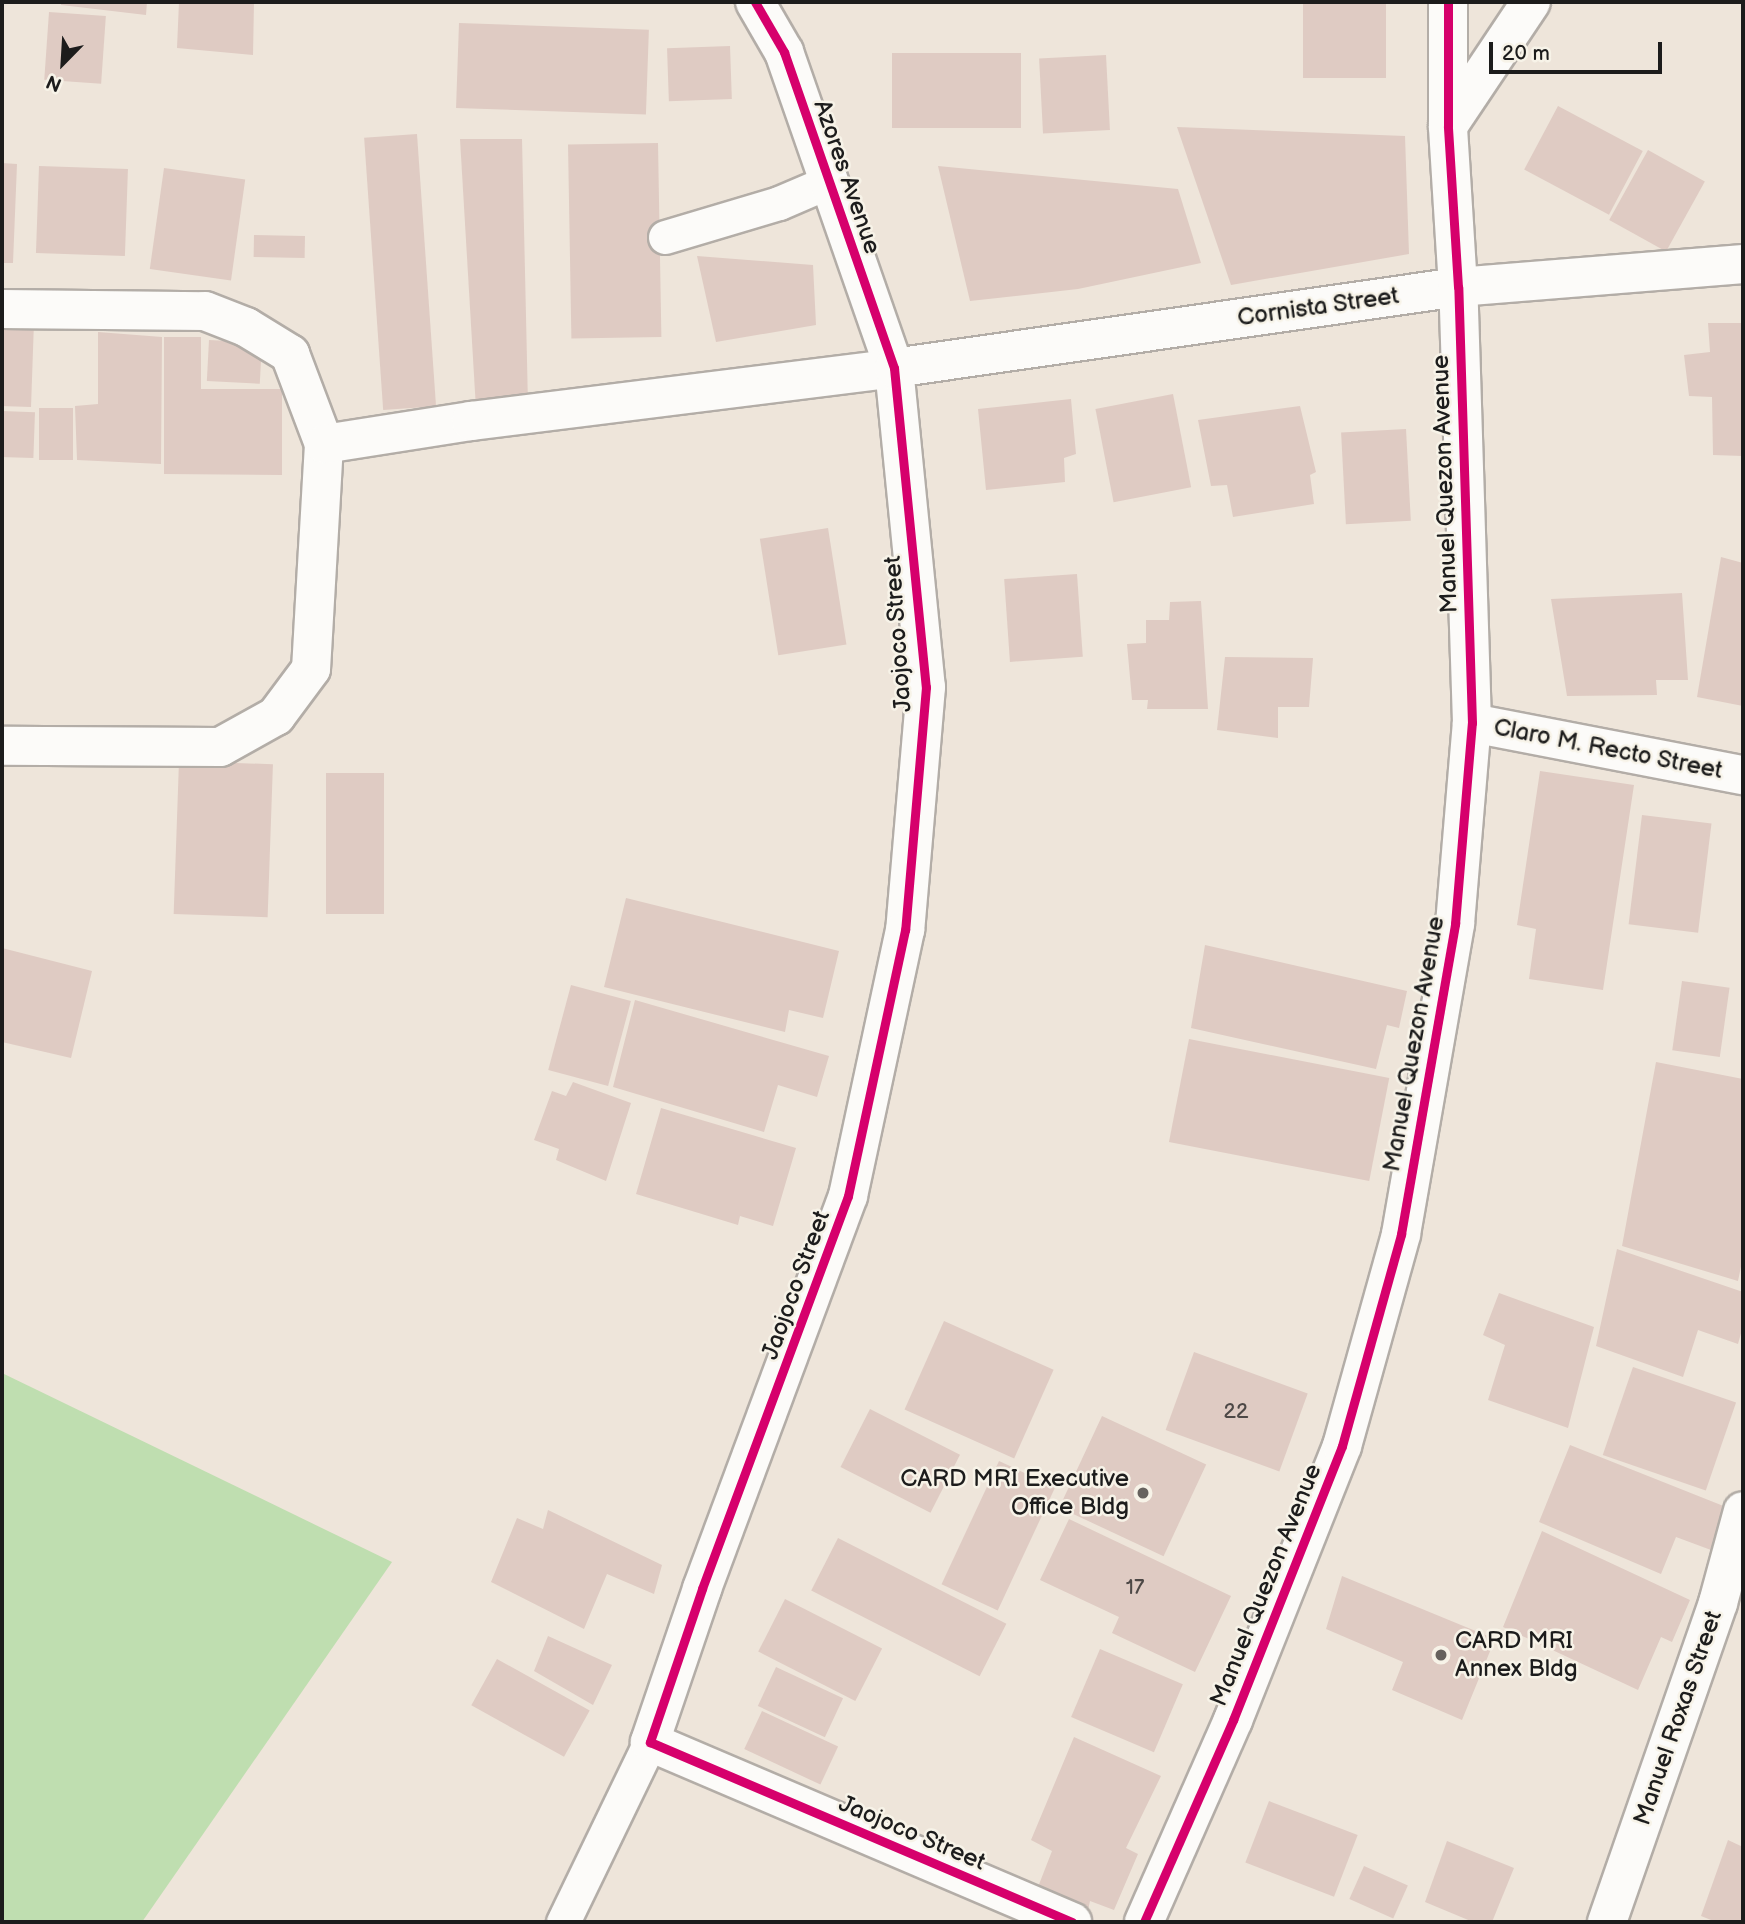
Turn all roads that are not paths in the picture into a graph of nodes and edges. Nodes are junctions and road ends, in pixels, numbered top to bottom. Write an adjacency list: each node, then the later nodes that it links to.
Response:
1 (755, 2): 5 (street, Azores Avenue)
2 (787, 2): 5 (street, Azores Avenue)
3 (1448, 2): 6 (street, Manuel Quezon Avenue)
4 (1531, 2): 6 (street)
5 (784, 52): 7 (street, Azores Avenue)
6 (1448, 126): 10 (street, Manuel Quezon Avenue)
7 (828, 182): 8 (lane); 12 (street, Azores Avenue)
8 (665, 237)
9 (1743, 264): 10 (street, Cornista Street)
10 (1458, 287): 12 (street, Cornista Street); 14 (street, Manuel Quezon Avenue)
11 (2, 309): 13 (street)
12 (894, 368): 13 (street, Cornista Street); 18 (street, Jaojoco Street)
13 (324, 444): 15 (street)
14 (1472, 723): 16 (street, Claro M. Recto Street); 21 (street, Manuel Quezon Avenue)
15 (2, 746)
16 (1743, 775)
17 (1743, 1511): 22 (street, Manuel Roxas Street)
18 (650, 1742): 19 (lane); 20 (street, Jaojoco Street)
19 (563, 1922)
20 (1072, 1922)
21 (1144, 1922)
22 (1607, 1922)

